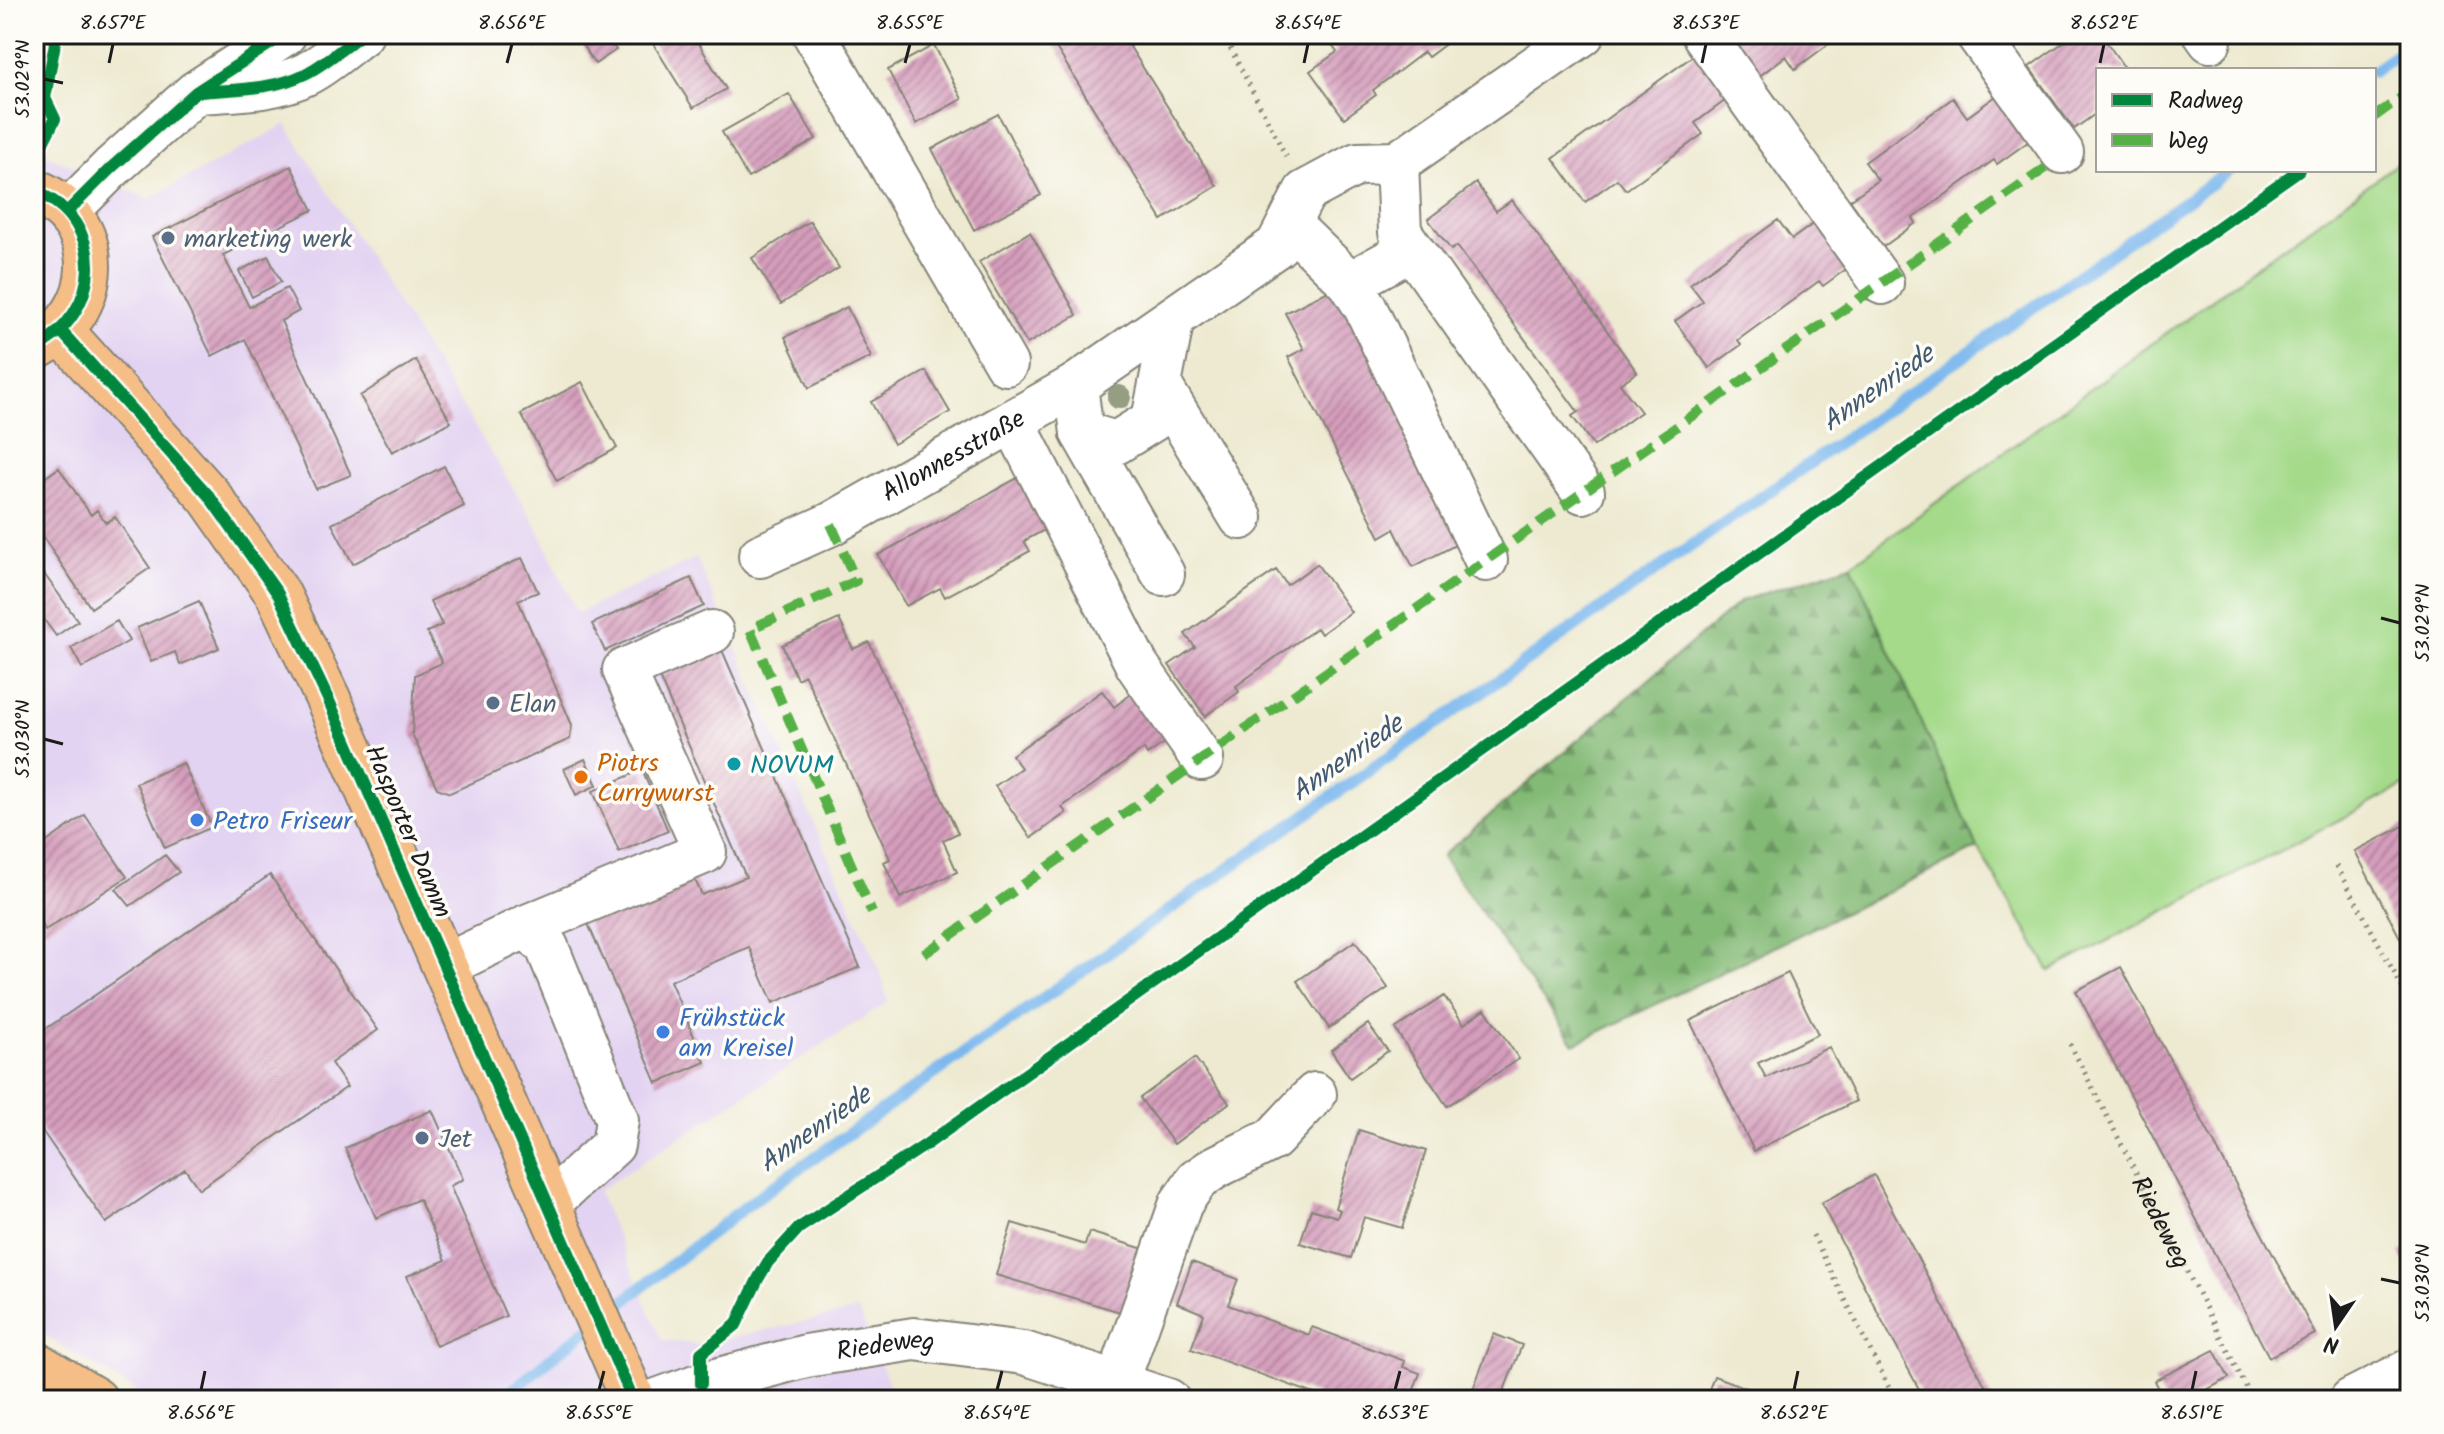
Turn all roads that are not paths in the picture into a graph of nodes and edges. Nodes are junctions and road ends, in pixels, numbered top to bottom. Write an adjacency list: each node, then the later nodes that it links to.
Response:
1 (285, 34): 8 (street)
2 (362, 34): 8 (street)
3 (790, 34): 16 (street)
4 (814, 34): 19 (street)
5 (1583, 34): 10 (street)
6 (1703, 34): 15 (street)
7 (1977, 34): 9 (street)
8 (196, 92): 11 (street)
9 (2062, 152)
10 (1397, 163): 12 (street, Allonnesstraße); 13 (street)
11 (50, 202): 18 (main road)
12 (1297, 208): 14 (street); 17 (street, Allonnesstraße)
13 (1412, 249): 14 (street); 24 (street)
14 (1350, 283): 27 (street)
15 (1882, 283)
16 (932, 284)
17 (1173, 318): 20 (street, Allonnesstraße); 21 (street)
18 (48, 340): 32 (main road, Hasporter Damm)
19 (1006, 364)
20 (1076, 385): 22 (street, Allonnesstraße); 23 (street)
21 (1160, 385): 23 (street); 25 (street)
22 (1013, 421): 26 (street, Allonnesstraße); 30 (street)
23 (1082, 433): 28 (street)
24 (1583, 492)
25 (1241, 518)
26 (760, 556)
27 (1486, 560)
28 (1163, 574)
29 (712, 632): 31 (street)
30 (1202, 759)
31 (527, 926): 32 (street); 34 (street)
32 (444, 966): 34 (main road, Hasporter Damm)
33 (1315, 1094): 37 (street)
34 (547, 1205): 39 (main road, Hasporter Damm)
35 (34, 1363): 38 (main road)
36 (2410, 1370): 42 (street)
37 (1117, 1384): 40 (street, Riedeweg); 41 (street, Riedeweg)
38 (95, 1400)
39 (633, 1400)
40 (657, 1400)
41 (1168, 1400)
42 (2351, 1400)

